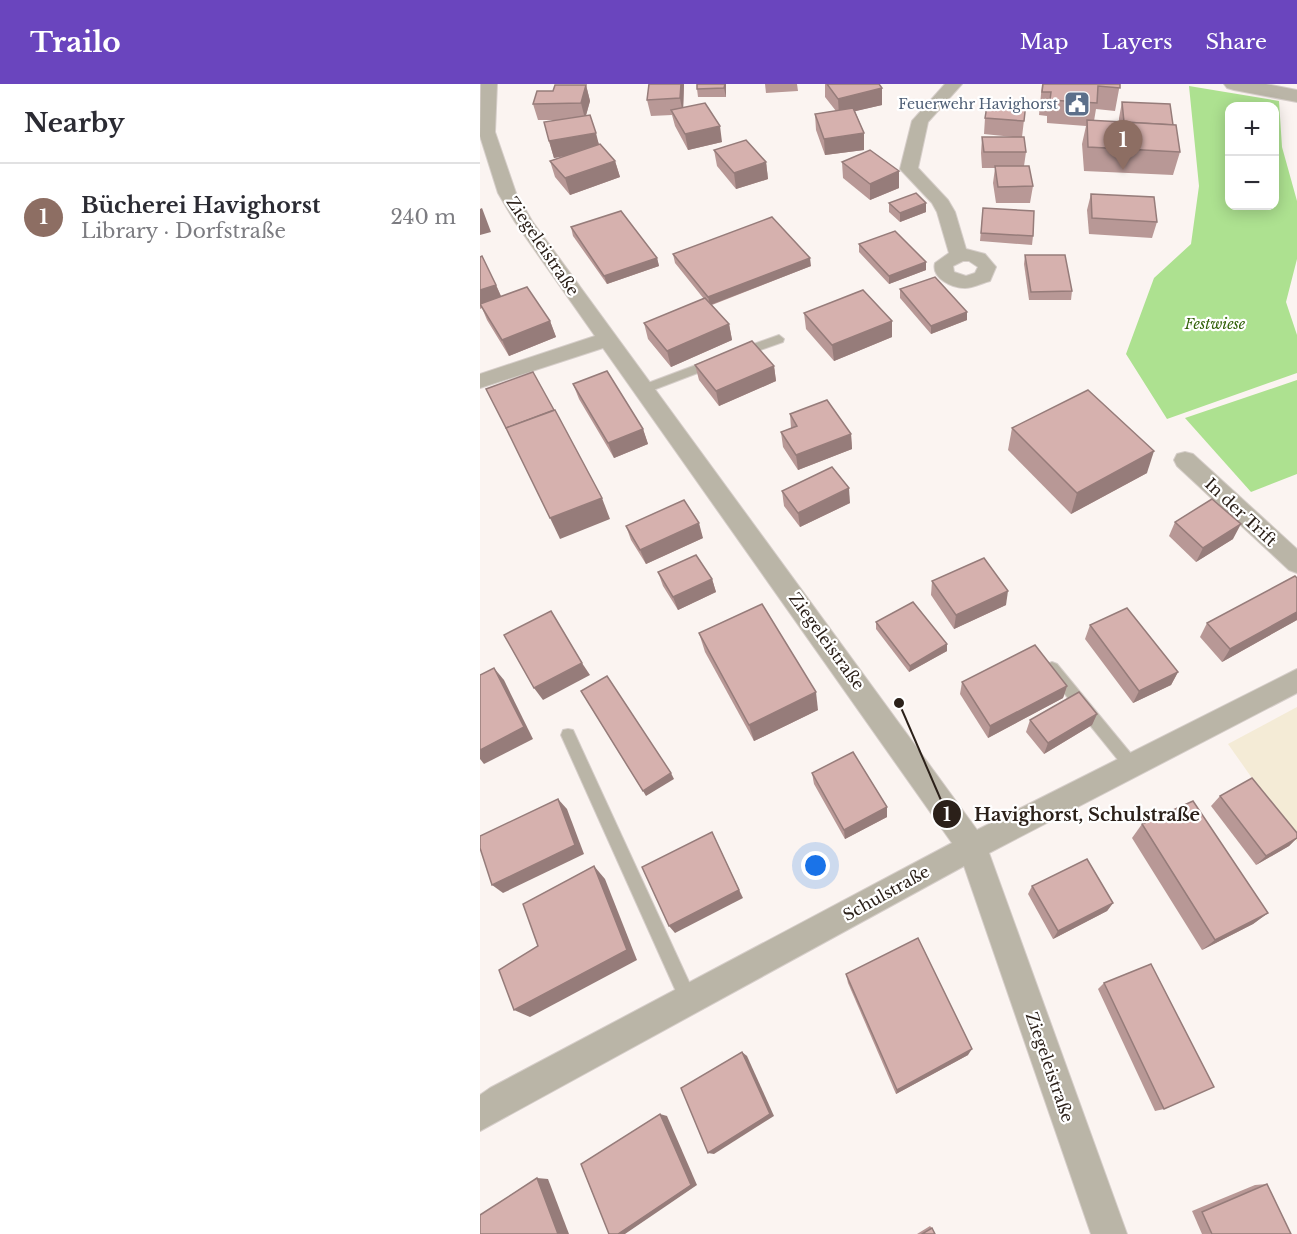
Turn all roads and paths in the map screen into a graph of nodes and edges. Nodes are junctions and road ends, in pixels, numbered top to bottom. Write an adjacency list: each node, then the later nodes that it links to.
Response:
1 (489, 84): 6 (street, Ziegeleistraße)
2 (954, 84): 5 (street)
3 (1234, 84): 4 (street)
4 (1297, 96)
5 (959, 255)
6 (608, 339): 8 (street); 9 (street, Ziegeleistraße)
7 (779, 339): 9 (lane)
8 (480, 381)
9 (644, 389): 16 (street, Ziegeleistraße)
10 (1185, 460): 11 (street, In der Trift)
11 (1297, 563)
12 (1044, 658): 15 (lane)
13 (1297, 681): 15 (street, Schulstraße)
14 (568, 735): 17 (lane)
15 (1132, 766): 16 (street, Schulstraße)
16 (972, 846): 17 (street, Schulstraße); 19 (street, Ziegeleistraße)
17 (689, 1001): 18 (street, Schulstraße)
18 (480, 1114)
19 (1109, 1234)

